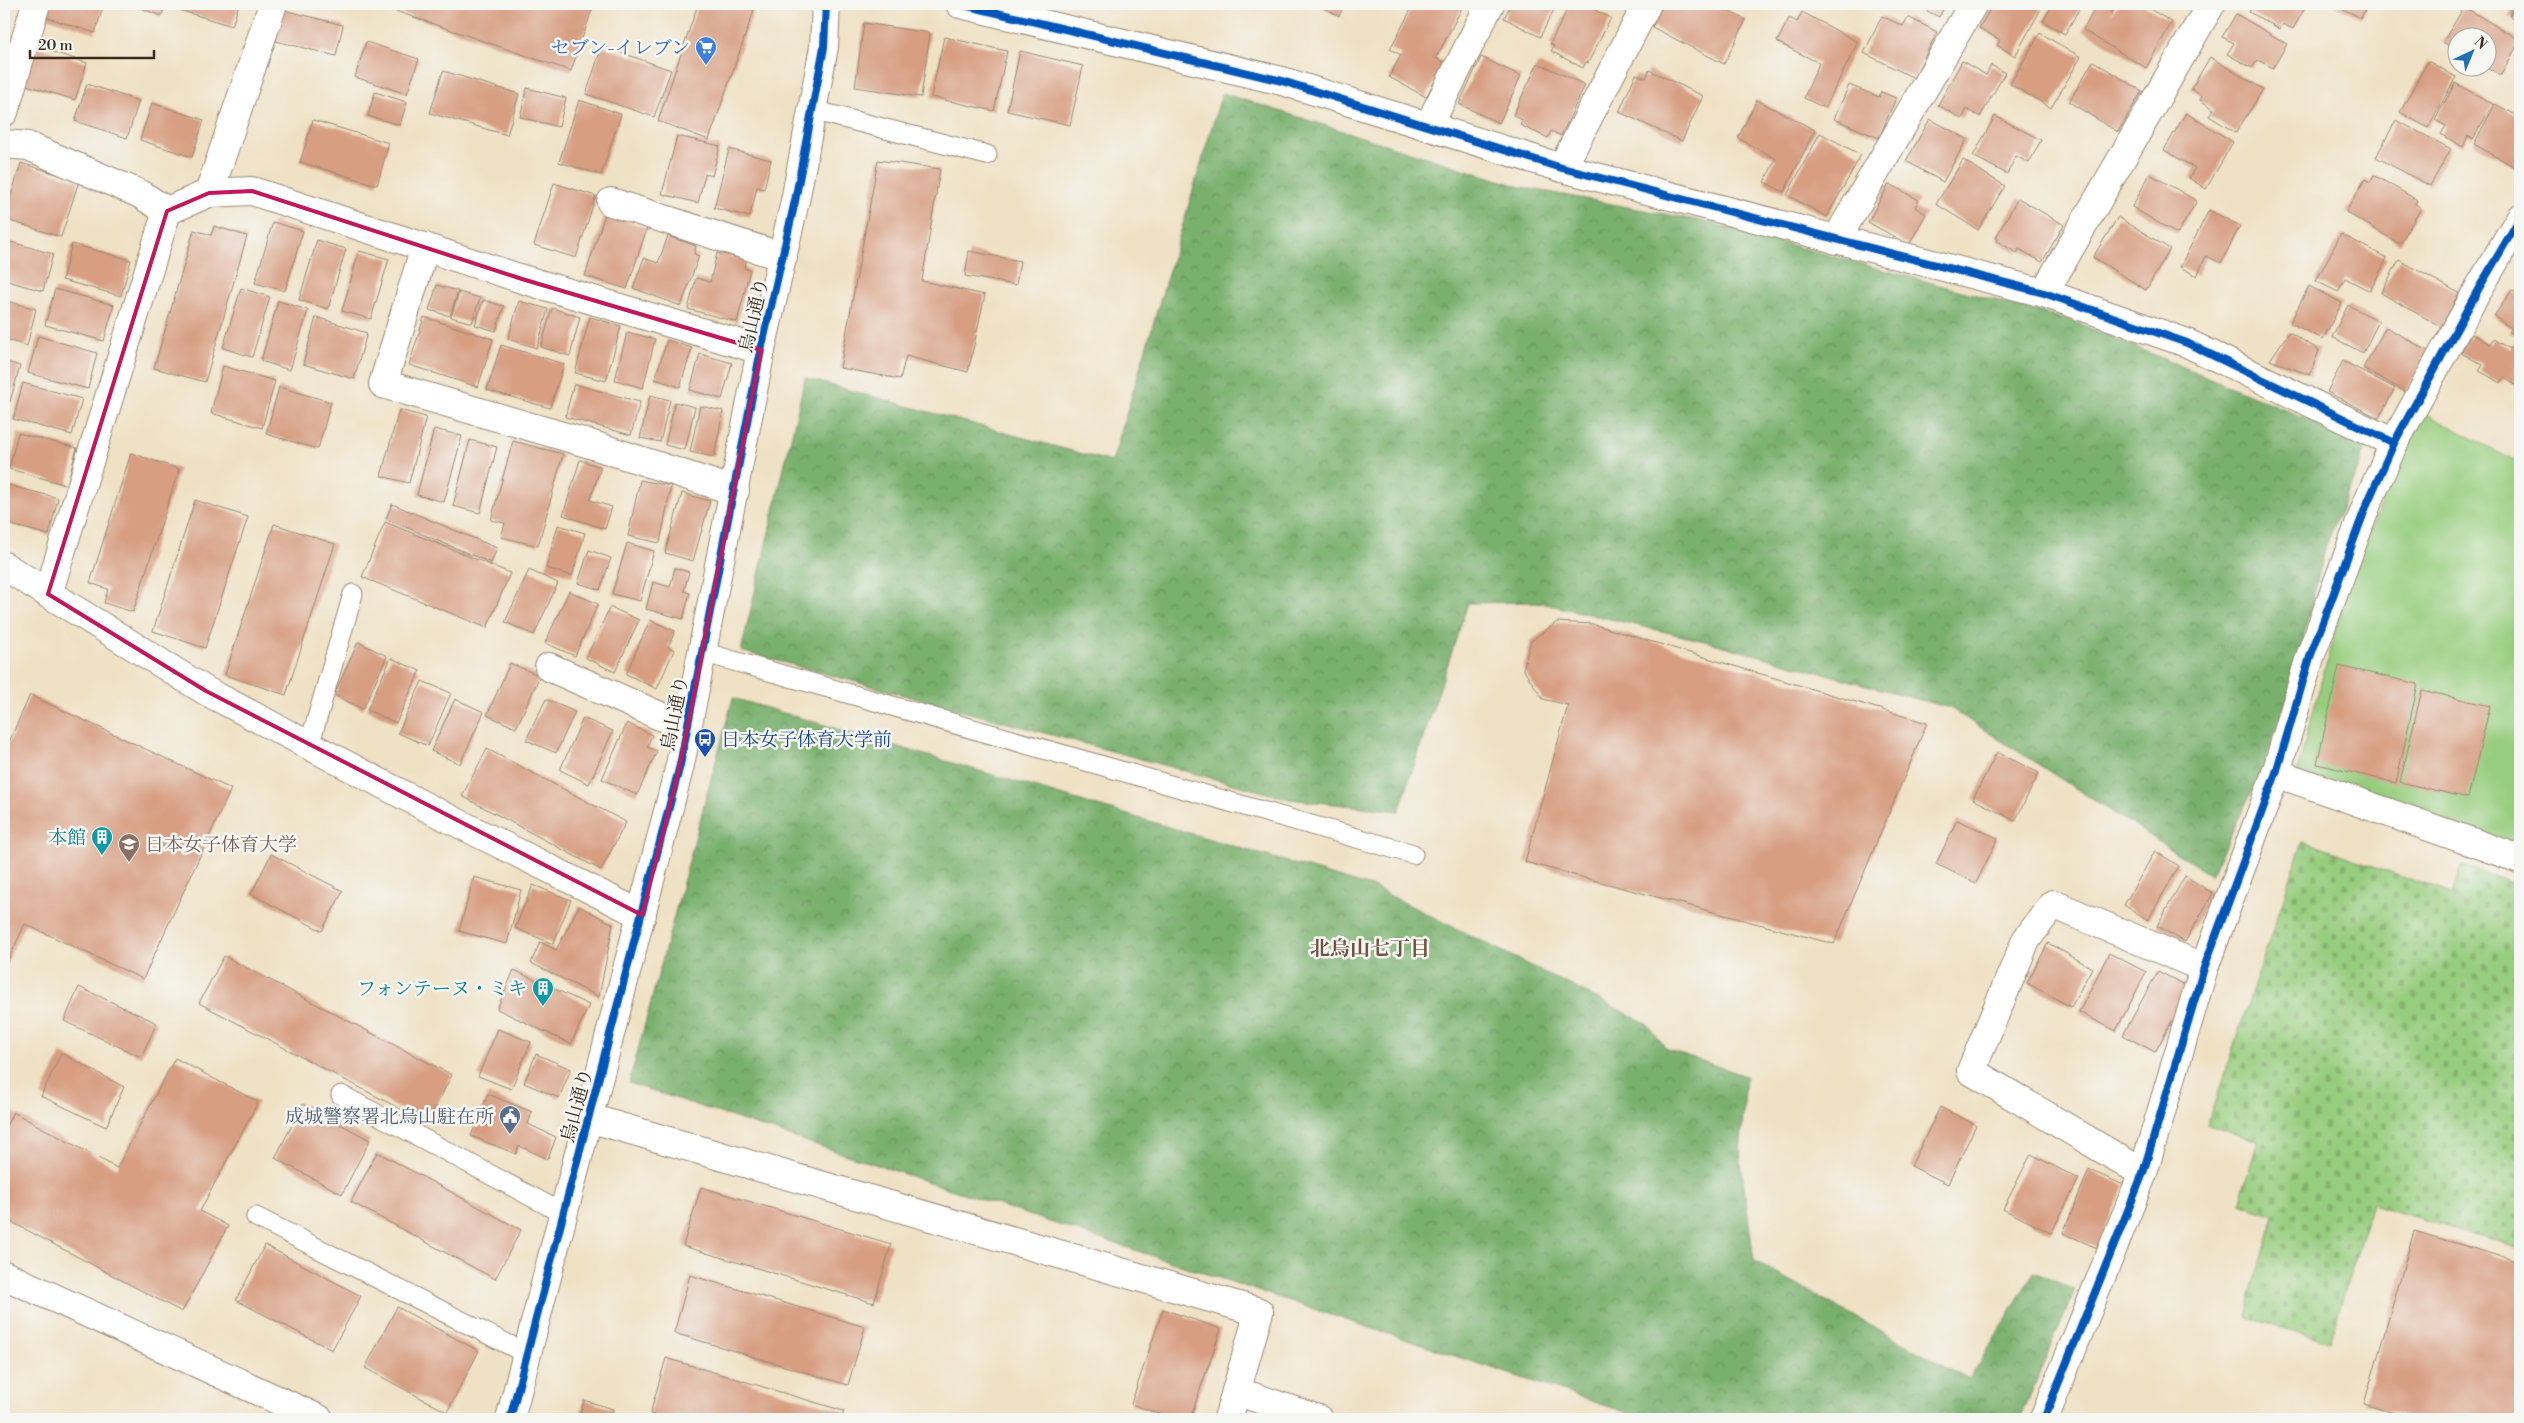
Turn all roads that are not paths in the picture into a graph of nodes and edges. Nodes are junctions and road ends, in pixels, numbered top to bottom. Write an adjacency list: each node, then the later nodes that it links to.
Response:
1 (36, 4): 10 (street)
2 (273, 4): 15 (street)
3 (826, 4): 9 (street, 烏山通り)
4 (960, 4): 11 (street)
5 (1490, 4): 11 (street)
6 (1647, 4): 14 (street)
7 (1973, 4): 19 (street)
8 (2211, 4): 22 (street)
9 (812, 110): 13 (lane); 21 (street, 烏山通り)
10 (4, 112)
11 (1429, 125): 14 (street)
12 (4, 144): 17 (street)
13 (987, 155)
14 (1562, 168): 19 (street)
15 (210, 193): 17 (street); 20 (street)
16 (611, 202): 21 (street)
17 (167, 210): 27 (street)
18 (2520, 218): 24 (street)
19 (1836, 240): 22 (street)
20 (425, 248): 23 (street); 25 (street)
21 (783, 257): 23 (street, 烏山通り)
22 (2044, 293): 24 (street)
23 (761, 350): 25 (street, 烏山通り)
24 (2394, 443): 33 (street)
25 (735, 491): 29 (street, 烏山通り)
26 (4, 566): 27 (street)
27 (48, 594): 32 (street)
28 (353, 594): 32 (lane)
29 (702, 652): 31 (street, 烏山通り); 34 (lane)
30 (549, 667): 31 (street)
31 (687, 728): 36 (street, 烏山通り)
32 (309, 746): 36 (street)
33 (2276, 773): 35 (street); 37 (street)
34 (1413, 854)
35 (2520, 859)
36 (642, 915): 39 (street, 烏山通り)
37 (2204, 968): 40 (street); 40 (street)
38 (341, 1095): 41 (lane)
39 (589, 1118): 41 (street, 烏山通り); 45 (street)
40 (2143, 1173): 50 (street)
41 (564, 1214): 44 (street, 烏山通り)
42 (256, 1217): 44 (lane)
43 (4, 1275): 46 (street)
44 (527, 1354): 47 (street, 烏山通り)
45 (1236, 1391): 48 (street); 49 (street)
46 (320, 1419)
47 (510, 1419)
48 (1228, 1419)
49 (1318, 1419)
50 (2044, 1419)

